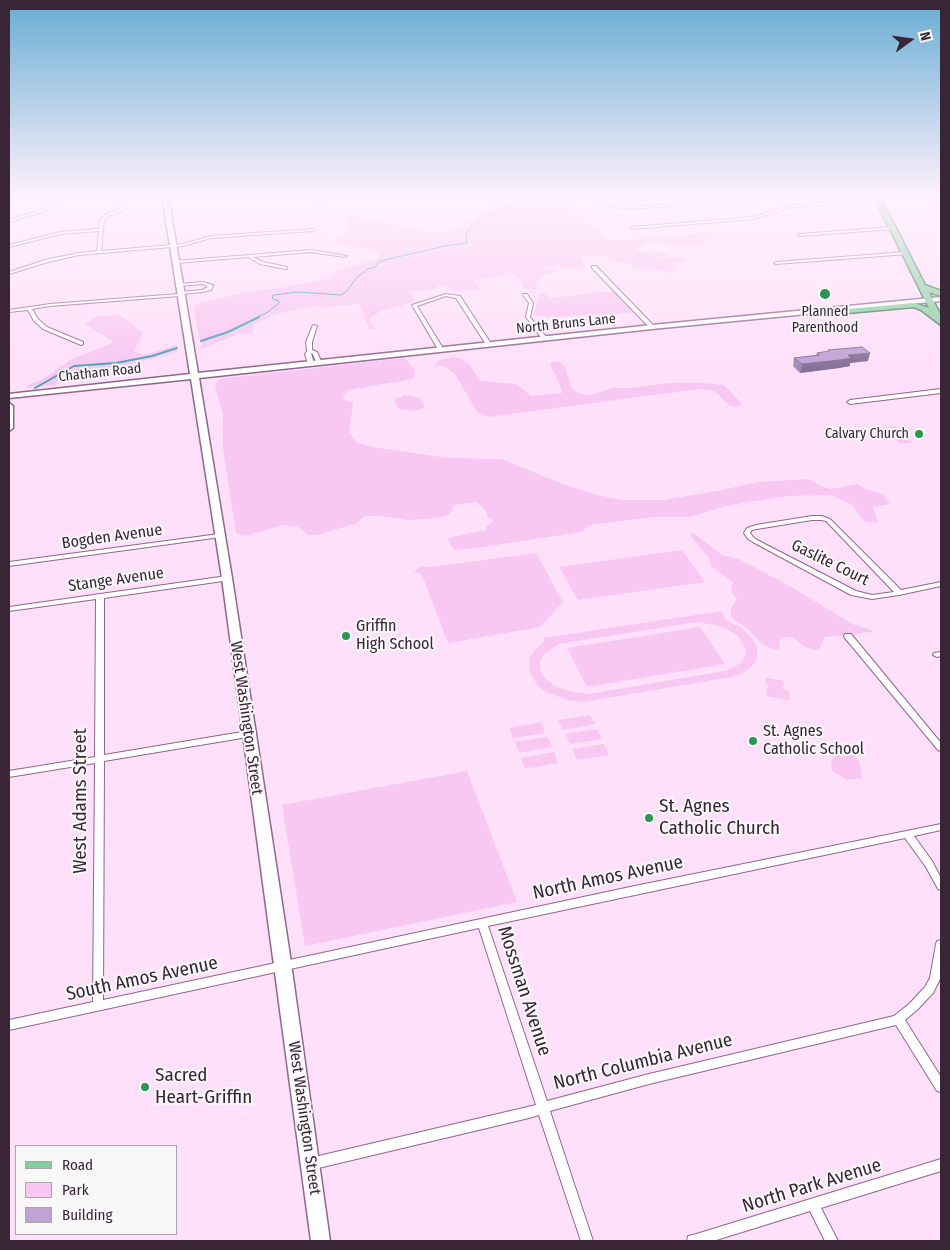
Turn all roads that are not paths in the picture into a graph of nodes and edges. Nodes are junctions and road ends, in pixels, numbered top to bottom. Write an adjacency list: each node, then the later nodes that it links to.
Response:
1 (84, 253): 13 (street)
2 (173, 253): 9 (street, West Washington Street)
3 (282, 253): 7 (street)
4 (327, 253): 8 (street)
5 (902, 253): 10 (street)
6 (906, 253): 15 (main road)
7 (248, 256): 9 (street); 11 (street)
8 (345, 256)
9 (175, 262): 14 (street, West Washington Street)
10 (776, 263)
11 (285, 268)
12 (594, 268): 26 (street)
13 (9, 273)
14 (179, 284): 16 (street, West Washington Street); 16 (street)
15 (922, 286): 17 (main road); 20 (main road)
16 (180, 294): 21 (street); 32 (street, West Washington Street)
17 (941, 294)
18 (525, 295): 27 (street)
19 (941, 299): 20 (street, North Bruns Lane)
20 (930, 300): 22 (street, North Bruns Lane); 24 (main road)
21 (30, 308): 23 (street); 28 (street)
22 (821, 311): 24 (main road); 26 (street, North Bruns Lane)
23 (9, 312)
24 (940, 321)
25 (315, 326): 31 (street)
26 (652, 327): 27 (street, North Bruns Lane)
27 (544, 338): 29 (street, North Bruns Lane)
28 (81, 343)
29 (489, 345): 30 (street, North Bruns Lane); 30 (street)
30 (441, 350): 31 (street, North Bruns Lane)
31 (315, 363): 32 (street, North Bruns Lane)
32 (194, 377): 34 (street, Chatham Road); 38 (street, West Washington Street)
33 (941, 391): 35 (street)
34 (9, 396)
35 (850, 402)
36 (9, 406): 37 (street)
37 (9, 428)
38 (219, 536): 39 (street, Bogden Avenue); 40 (street, West Washington Street)
39 (9, 564)
40 (227, 578): 43 (street, Stange Avenue); 46 (street, West Washington Street)
41 (941, 584): 42 (street)
42 (899, 593): 42 (street, Gaslite Court)
43 (100, 596): 44 (street, Stange Avenue); 48 (street, West Adams Street)
44 (9, 609)
45 (848, 636): 47 (street)
46 (248, 734): 48 (street); 55 (street, West Washington Street)
47 (941, 748)
48 (99, 759): 49 (street); 57 (street, West Adams Street)
49 (9, 774)
50 (941, 827): 51 (street, North Amos Avenue)
51 (907, 834): 52 (street); 53 (street, North Amos Avenue)
52 (941, 886)
53 (482, 923): 55 (street, North Amos Avenue); 61 (street, Mossman Avenue)
54 (941, 944): 56 (street, North Columbia Avenue)
55 (283, 966): 57 (street, South Amos Avenue); 62 (street, West Washington Street)
56 (938, 980): 58 (street, North Columbia Avenue)
57 (98, 1006): 59 (street, South Amos Avenue)
58 (898, 1019): 60 (street); 61 (street, North Columbia Avenue)
59 (9, 1025)
60 (941, 1087)
61 (542, 1107): 62 (street, North Columbia Avenue); 66 (street, Mossman Avenue)
62 (310, 1164): 65 (street, West Washington Street)
63 (941, 1165): 64 (street, North Park Avenue)
64 (814, 1205): 67 (street, North Park Avenue); 68 (street)
65 (321, 1241)
66 (587, 1241)
67 (693, 1241)
68 (832, 1241)

